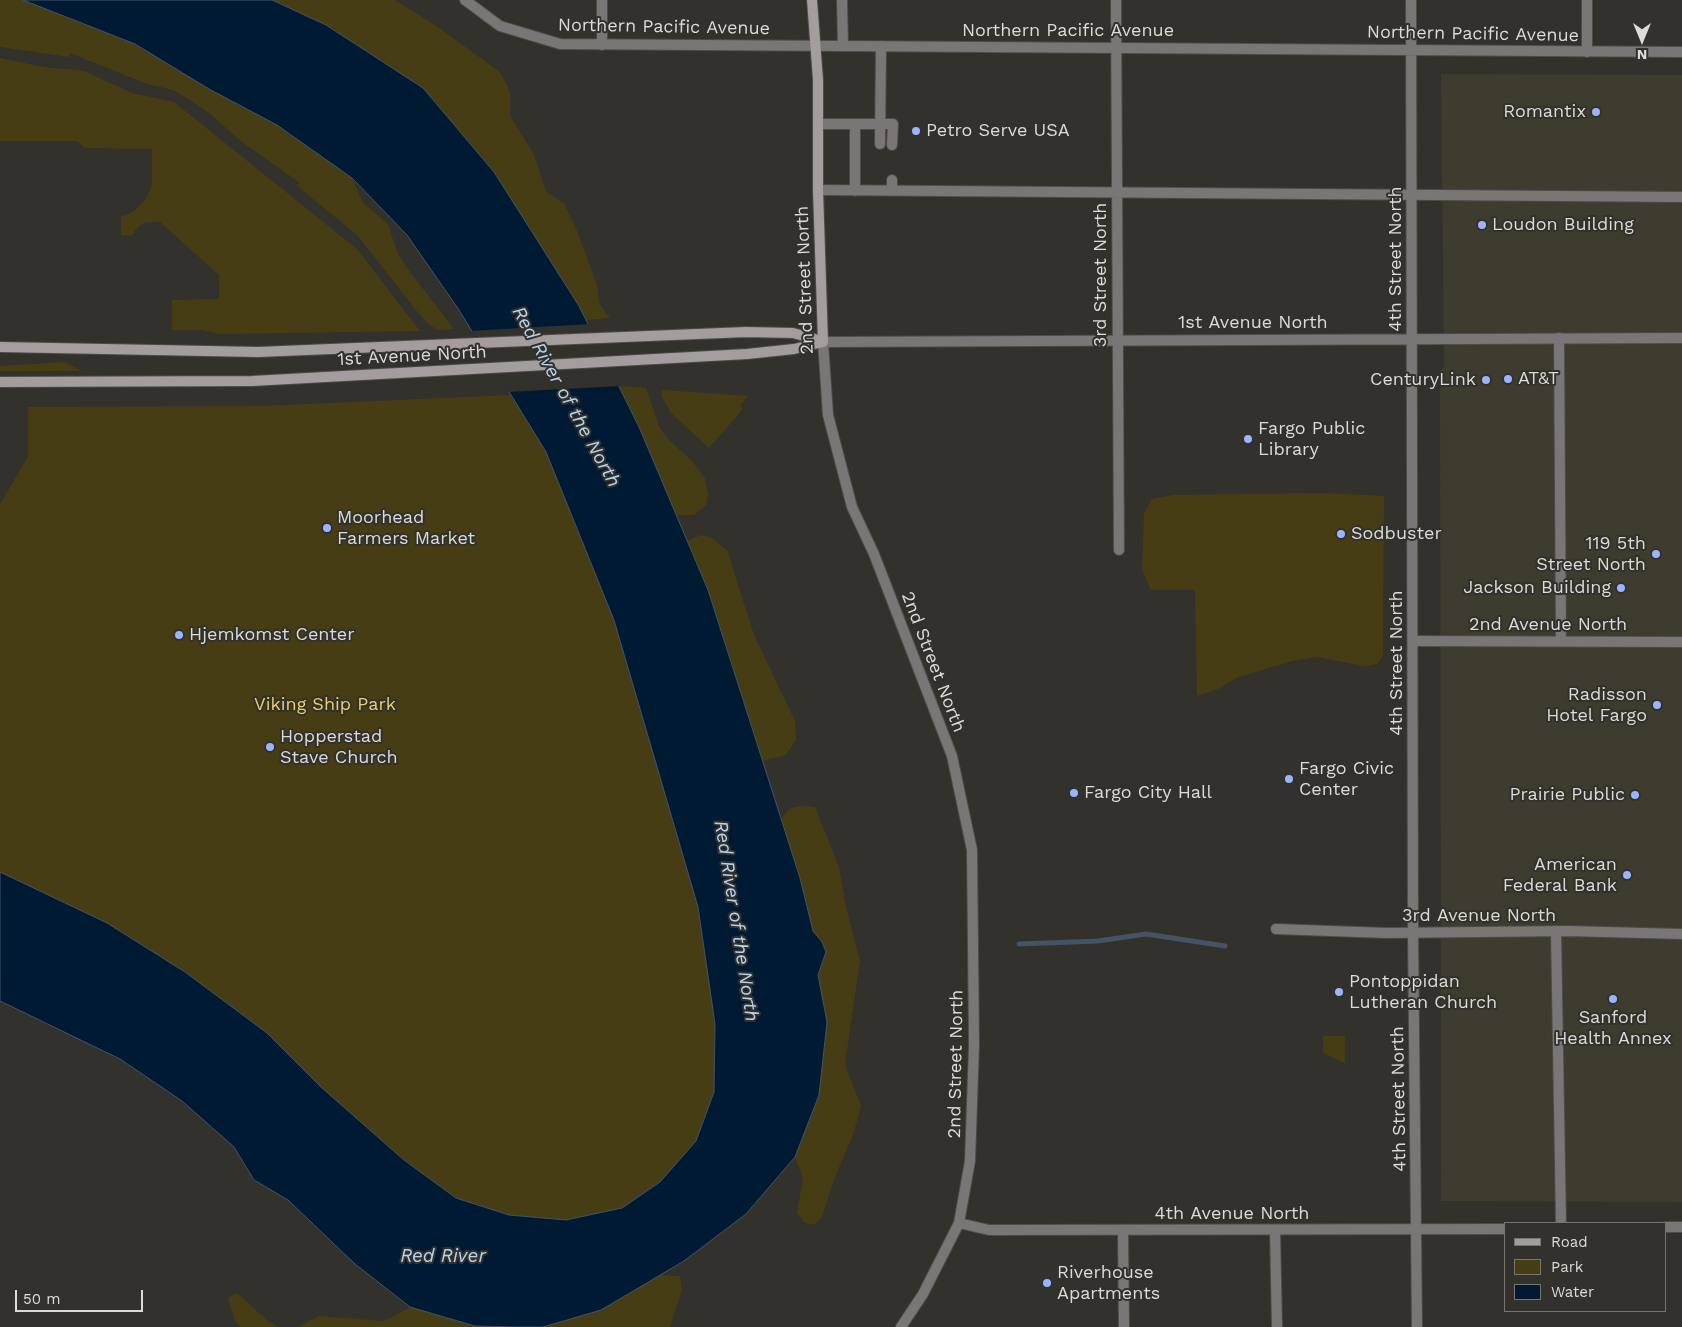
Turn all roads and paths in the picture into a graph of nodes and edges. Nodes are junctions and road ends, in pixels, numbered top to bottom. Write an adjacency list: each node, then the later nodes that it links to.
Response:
1 (465, 0): 8 (street, Northern Pacific Avenue)
2 (602, 0): 8 (street)
3 (812, 0): 9 (main road, 2nd Street North)
4 (842, 0): 10 (street)
5 (1116, 0): 12 (street, 3rd Street North)
6 (1412, 0): 13 (street, 4th Street North)
7 (1587, 0): 14 (street)
8 (602, 44): 9 (street, Northern Pacific Avenue)
9 (816, 46): 10 (street, Northern Pacific Avenue); 16 (main road, 2nd Street North)
10 (843, 46): 11 (street, Northern Pacific Avenue)
11 (881, 46): 12 (street, Northern Pacific Avenue); 18 (street)
12 (1116, 48): 13 (street, Northern Pacific Avenue); 27 (street, 3rd Street North)
13 (1412, 50): 14 (street, Northern Pacific Avenue); 28 (street, 4th Street North)
14 (1587, 52): 15 (street, Northern Pacific Avenue)
15 (1682, 52)
16 (818, 124): 17 (street); 23 (main road, 2nd Street North)
17 (855, 125): 18 (street); 24 (street)
18 (880, 125): 19 (street); 20 (street)
19 (880, 144)
20 (892, 144)
21 (880, 180): 25 (street)
22 (892, 180): 26 (street)
23 (818, 190): 24 (street); 34 (main road, 2nd Street North)
24 (856, 191): 25 (street)
25 (880, 191): 26 (street)
26 (892, 191): 27 (street)
27 (1116, 193): 28 (street); 33 (street, 3rd Street North)
28 (1412, 196): 29 (street); 32 (street, 4th Street North)
29 (1682, 197)
30 (1559, 338): 31 (street, 1st Avenue North); 32 (street, 1st Avenue North); 39 (street)
31 (1682, 338)
32 (1413, 339): 33 (street, 1st Avenue North); 38 (street, 4th Street North)
33 (1117, 340): 34 (street, 1st Avenue North); 37 (street, 3rd Street North)
34 (824, 342): 35 (main road, 1st Avenue North); 36 (main road, 1st Avenue North); 46 (street, 2nd Street North)
35 (0, 347)
36 (0, 382)
37 (1119, 550)
38 (1413, 641): 39 (street, 2nd Avenue North); 43 (street, 4th Street North)
39 (1561, 641): 40 (street, 2nd Avenue North)
40 (1682, 642)
41 (1276, 929): 43 (street, 3rd Avenue North)
42 (1556, 931): 43 (street, 3rd Avenue North); 44 (street, 3rd Avenue North); 45 (street)
43 (1412, 932): 52 (street, 4th Street North)
44 (1682, 934)
45 (1561, 1222)
46 (959, 1223): 50 (street, 4th Avenue North); 53 (street, 2nd Street North)
47 (1667, 1227): 48 (street)
48 (1682, 1227)
49 (1504, 1228): 52 (street, 4th Avenue North)
50 (1123, 1230): 51 (street, 4th Avenue North); 54 (street)
51 (1275, 1230): 52 (street, 4th Avenue North); 55 (street)
52 (1416, 1230): 56 (street, 4th Street North)
53 (901, 1327)
54 (1124, 1327)
55 (1276, 1327)
56 (1417, 1327)

